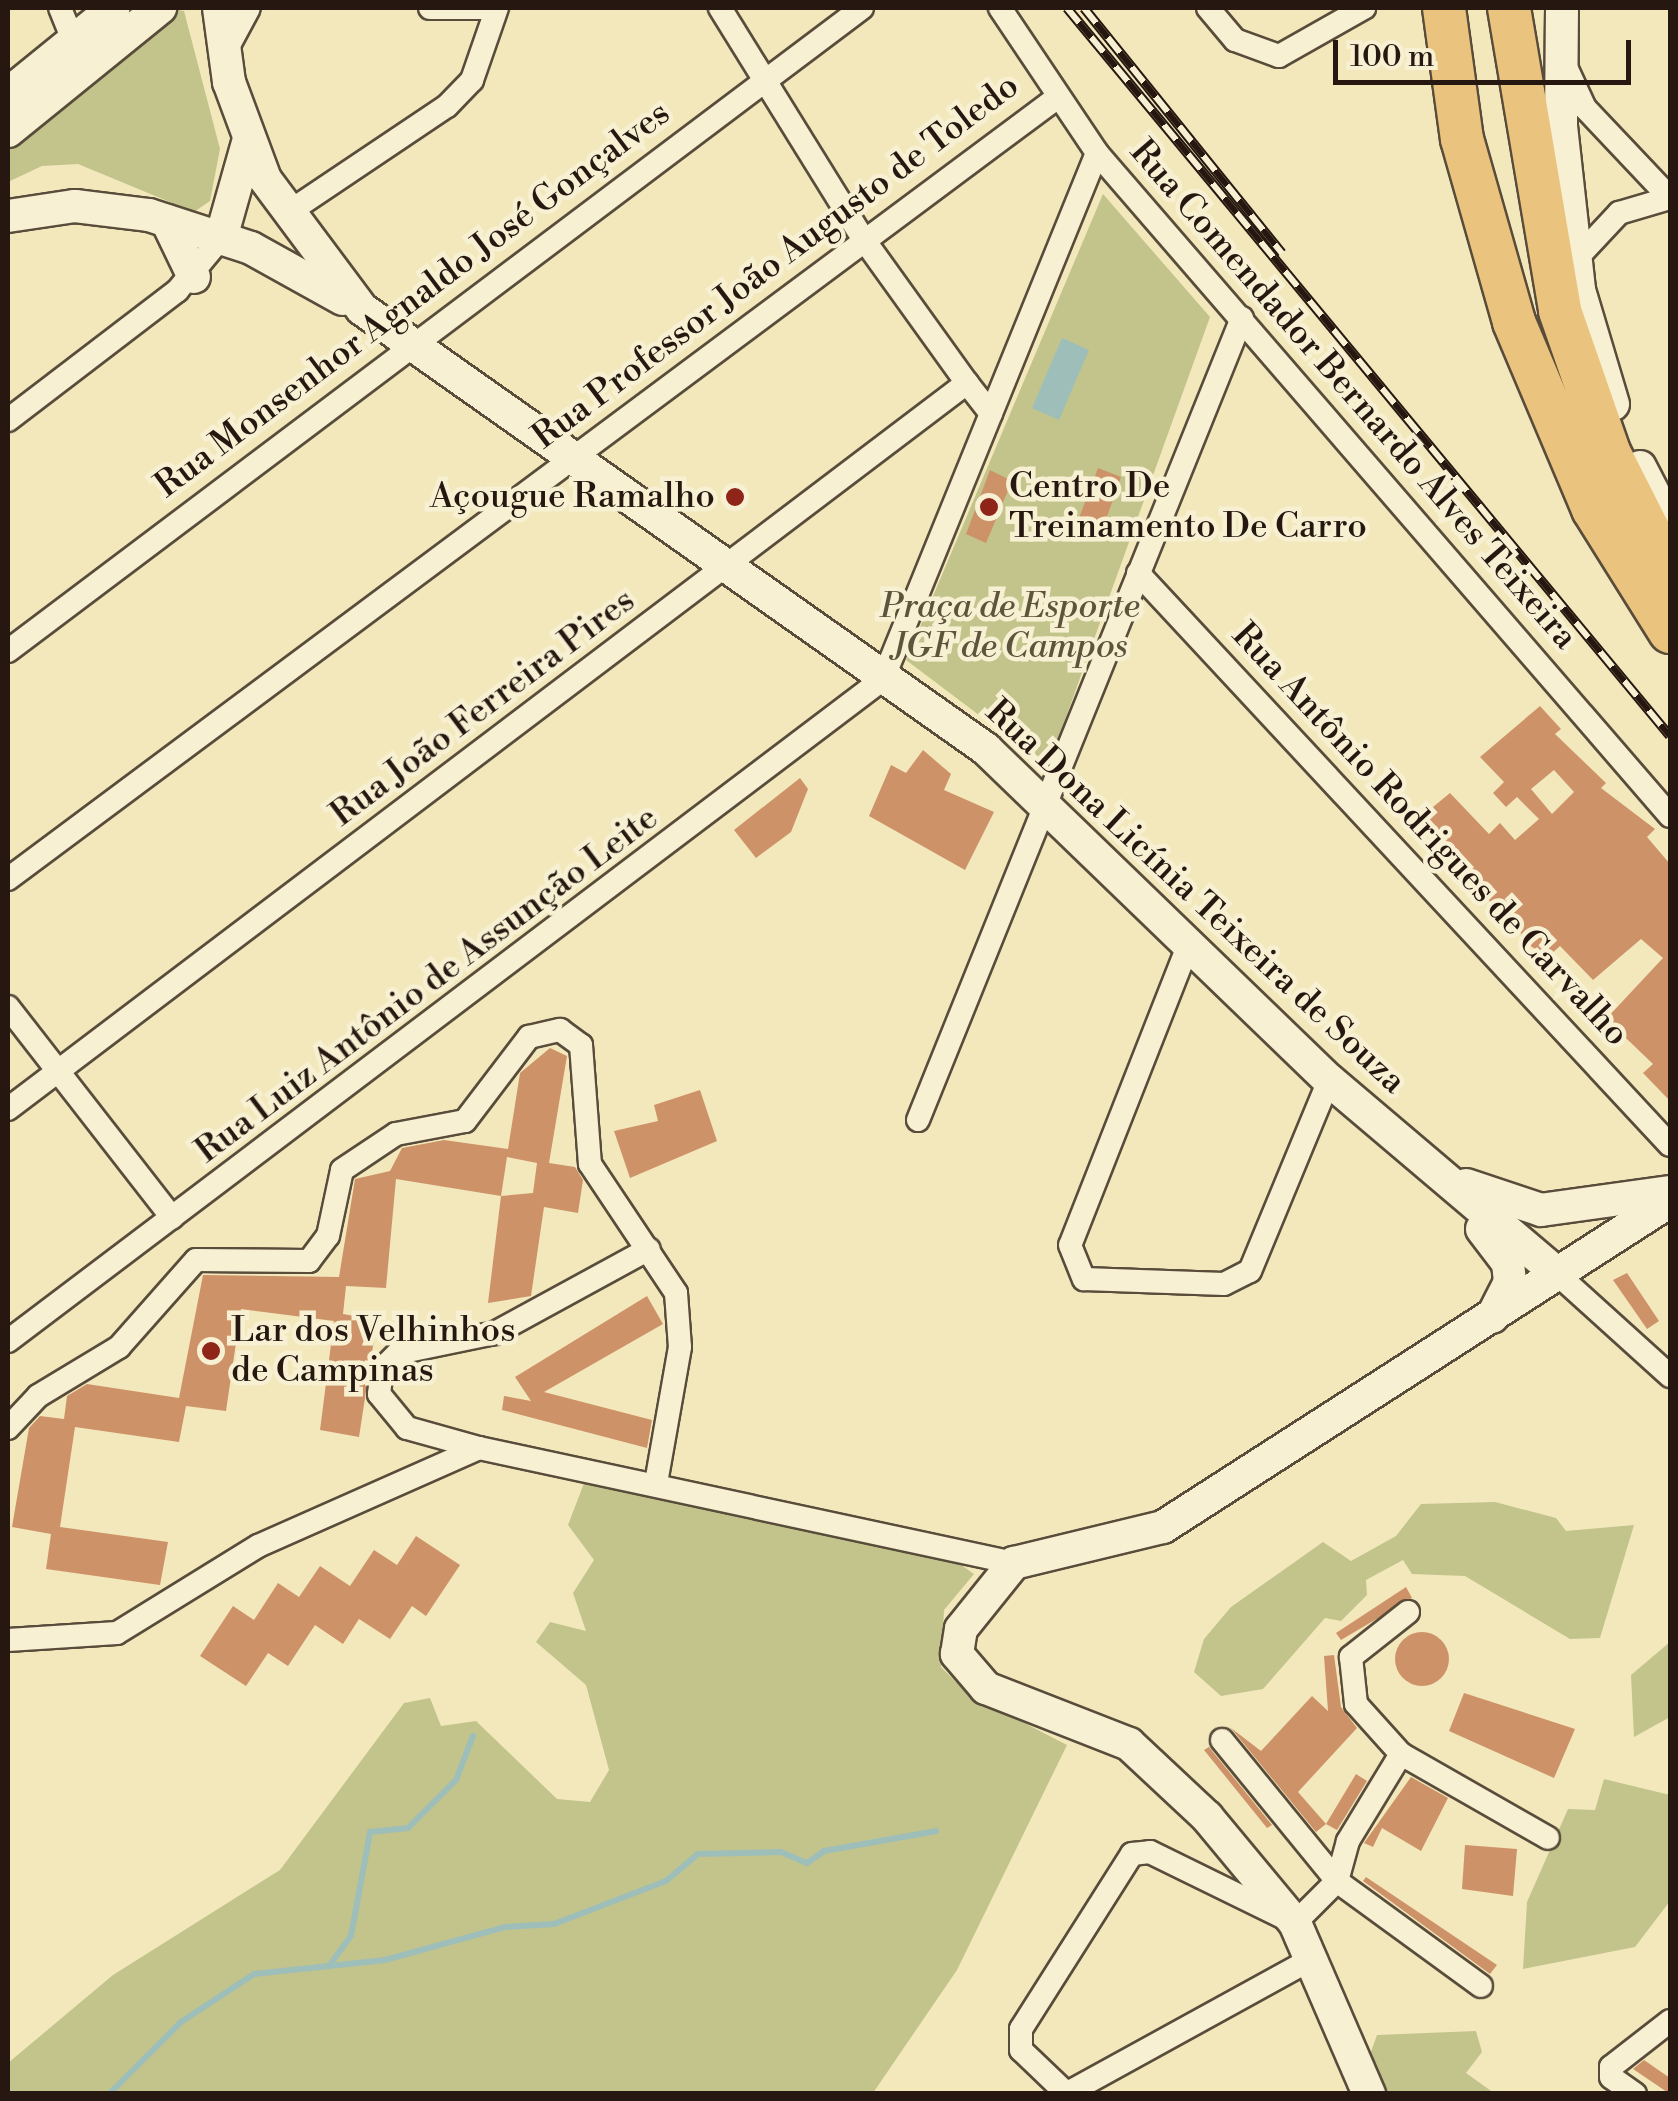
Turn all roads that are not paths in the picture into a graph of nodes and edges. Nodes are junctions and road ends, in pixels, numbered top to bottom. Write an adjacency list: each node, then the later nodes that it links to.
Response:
1 (60, 8): 17 (street)
2 (114, 8): 17 (main road)
3 (160, 8): 22 (main road)
4 (203, 8): 16 (main road, Rua Dona Licínia Teixeira de Souza)
5 (249, 8): 16 (street)
6 (430, 8): 7 (street)
7 (495, 8): 26 (street)
8 (720, 8): 19 (street)
9 (862, 8): 19 (street, Rua Monsenhor Agnaldo José Gonçalves)
10 (1000, 8): 21 (street, Rua Comendador Bernardo Alves Teixeira)
11 (1208, 8): 12 (street)
12 (1364, 8)
13 (1444, 8): 46 (highway)
14 (1509, 8): 44 (highway)
15 (1562, 8): 18 (main road)
16 (220, 36): 23 (main road, Rua Dona Licínia Teixeira de Souza)
17 (72, 41): 20 (main road)
18 (1560, 53): 25 (street); 31 (main road)
19 (762, 79): 30 (street); 35 (street, Rua Monsenhor Agnaldo José Gonçalves)
20 (8, 94)
21 (1058, 97): 24 (street, Rua Comendador Bernardo Alves Teixeira); 30 (street, Rua Professor João Augusto de Toledo)
22 (8, 131)
23 (248, 139): 26 (main road, Rua Dona Licínia Teixeira de Souza); 29 (main road)
24 (1097, 153): 34 (street, Rua Comendador Bernardo Alves Teixeira); 37 (street)
25 (1670, 198): 31 (street)
26 (286, 214): 33 (main road, Rua Dona Licínia Teixeira de Souza)
27 (8, 216): 28 (main road)
28 (168, 221): 29 (main road); 32 (main road)
29 (221, 238): 32 (street); 33 (main road)
30 (862, 238): 36 (street); 40 (street, Rua Professor João Augusto de Toledo)
31 (1577, 258): 39 (main road)
32 (194, 276): 38 (street)
33 (362, 309): 35 (main road, Rua Dona Licínia Teixeira de Souza)
34 (1242, 318): 45 (street); 50 (street, Rua Comendador Bernardo Alves Teixeira)
35 (407, 349): 40 (main road, Rua Dona Licínia Teixeira de Souza); 47 (street, Rua Monsenhor Agnaldo José Gonçalves)
36 (967, 383): 37 (street); 43 (street, Rua João Ferreira Pires)
37 (990, 414): 48 (street)
38 (8, 420)
39 (1621, 432): 41 (main road); 42 (highway)
40 (569, 459): 43 (main road, Rua Dona Licínia Teixeira de Souza); 51 (street, Rua Professor João Augusto de Toledo)
41 (1670, 525)
42 (1670, 544)
43 (730, 565): 48 (main road, Rua Dona Licínia Teixeira de Souza); 54 (street, Rua João Ferreira Pires)
44 (1670, 572)
45 (1138, 573): 49 (street); 58 (street, Rua Antônio Rodrigues de Carvalho)
46 (1670, 632)
47 (8, 651)
48 (882, 679): 49 (main road, Rua Dona Licínia Teixeira de Souza); 62 (street, Rua Luiz Antônio de Assunção Leite)
49 (1044, 802): 52 (main road, Rua Dona Licínia Teixeira de Souza); 57 (street)
50 (1670, 816)
51 (8, 879)
52 (1190, 941): 55 (main road, Rua Dona Licínia Teixeira de Souza); 55 (street)
53 (8, 1007): 54 (street)
54 (58, 1074): 56 (street, Rua João Ferreira Pires); 62 (street)
55 (1329, 1080): 59 (main road, Rua Dona Licínia Teixeira de Souza)
56 (8, 1110)
57 (918, 1120)
58 (1670, 1145)
59 (1432, 1168): 60 (main road); 64 (main road, Rua Dona Licínia Teixeira de Souza); 65 (main road)
60 (1670, 1192)
61 (1670, 1200): 64 (main road)
62 (172, 1218): 66 (street, Rua Luiz Antônio de Assunção Leite)
63 (650, 1250): 68 (street); 69 (street); 70 (street)
64 (1555, 1272): 65 (main road); 67 (street)
65 (1492, 1317): 71 (main road)
66 (8, 1341)
67 (1670, 1376)
68 (8, 1428)
69 (479, 1448): 70 (street); 73 (street)
70 (656, 1484): 71 (street)
71 (1014, 1564): 78 (main road)
72 (1408, 1612): 75 (street)
73 (8, 1640)
74 (1222, 1740): 77 (street)
75 (1400, 1754): 76 (street); 77 (street)
76 (1548, 1838)
77 (1337, 1881): 78 (street); 80 (street)
78 (1294, 1923): 79 (main road); 82 (street)
79 (1313, 1958): 82 (street); 83 (main road)
80 (1480, 1986)
81 (1670, 2021): 84 (street)
82 (1066, 2094)
83 (1369, 2094)
84 (1635, 2094)

